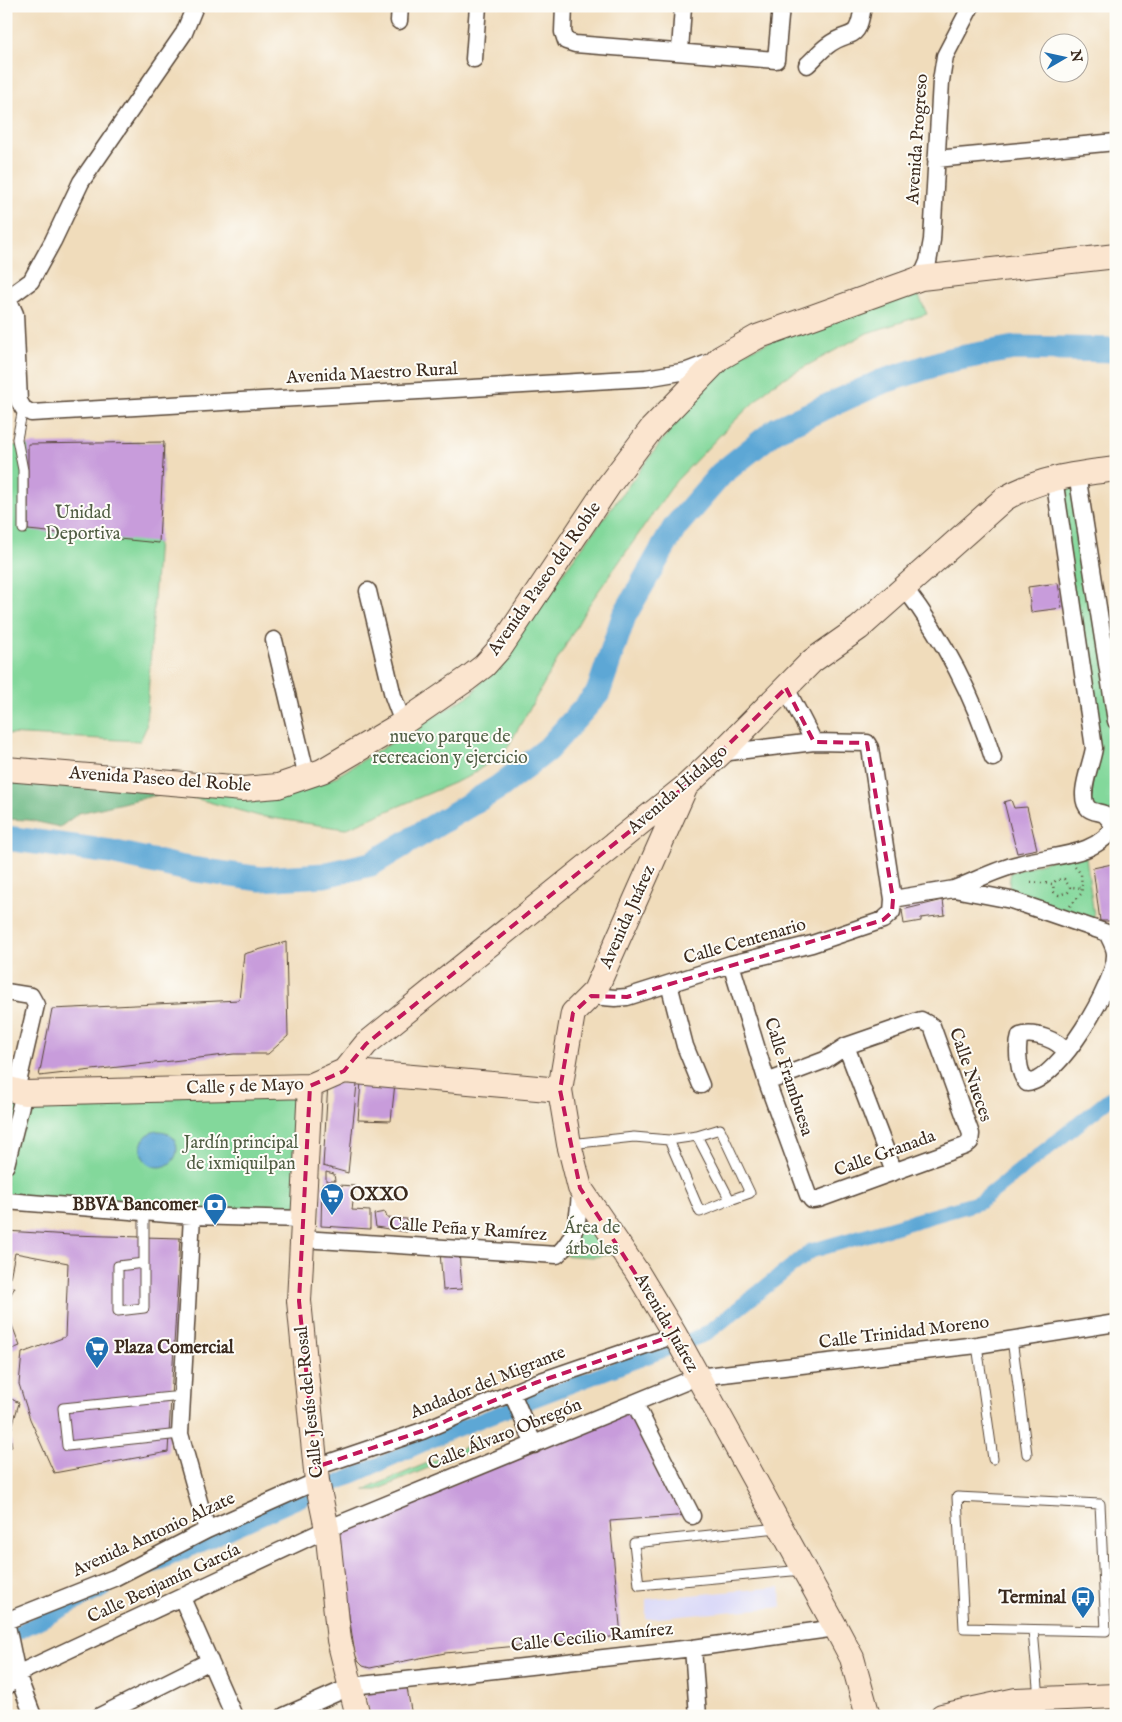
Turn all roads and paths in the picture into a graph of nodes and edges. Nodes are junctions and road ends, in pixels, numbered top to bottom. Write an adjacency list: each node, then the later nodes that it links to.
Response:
1 (196, 6): 15 (street)
2 (478, 6): 9 (street)
3 (564, 6): 8 (street)
4 (683, 6): 8 (street)
5 (781, 6): 8 (street)
6 (863, 6): 10 (street)
7 (971, 6): 12 (street, Avenida Progreso)
8 (680, 51)
9 (474, 59)
10 (807, 65)
11 (1116, 142): 12 (street)
12 (936, 159): 14 (street, Avenida Progreso)
13 (1116, 256): 14 (street, Avenida Paseo del Roble)
14 (921, 278): 16 (street, Avenida Paseo del Roble)
15 (8, 296): 17 (street)
16 (720, 358): 17 (street, Avenida Maestro Rural); 27 (street, Avenida Paseo del Roble)
17 (23, 408): 20 (lane)
18 (1116, 469): 19 (street, Avenida Hidalgo)
19 (1066, 476): 21 (street, Avenida Hidalgo); 24 (street); 34 (street)
20 (23, 529)
21 (904, 587): 25 (street, Avenida Hidalgo); 30 (street)
22 (368, 591): 27 (street)
23 (274, 640): 32 (street)
24 (1110, 648): 26 (street)
25 (786, 688): 28 (street); 29 (street, Avenida Hidalgo)
26 (1116, 720)
27 (403, 723): 32 (street, Avenida Paseo del Roble)
28 (814, 742): 29 (street); 41 (street)
29 (721, 754): 33 (street, Avenida Hidalgo)
30 (993, 758)
31 (6, 769): 32 (street, Avenida Paseo del Roble)
32 (307, 776)
33 (686, 786): 47 (street, Avenida Juárez); 50 (street, Avenida Hidalgo)
34 (1115, 825): 40 (street)
35 (1074, 866): 39 (path)
36 (1031, 882): 37 (path)
37 (1053, 884): 38 (path); 38 (path)
38 (1070, 887): 39 (path)
39 (1082, 888): 42 (path)
40 (954, 889): 41 (street); 43 (street)
41 (893, 899): 44 (street, Calle Centenario)
42 (1070, 906)
43 (1112, 936): 49 (street)
44 (731, 964): 45 (street, Calle Centenario); 51 (street, Calle Frambuesa)
45 (669, 984): 47 (street, Calle Centenario); 52 (street)
46 (6, 992): 55 (street)
47 (591, 996): 54 (street, Avenida Juárez)
48 (846, 1046): 51 (street); 58 (street, Calle Nueces); 61 (street)
49 (1066, 1052): 49 (street)
50 (344, 1071): 53 (street, Calle 5 de Mayo); 54 (street, Calle 5 de Mayo)
51 (768, 1082): 64 (street, Calle Frambuesa)
52 (701, 1085)
53 (310, 1086): 55 (street, Calle 5 de Mayo); 68 (street, Calle Jesús del Rosal)
54 (560, 1090): 59 (street, Avenida Juárez)
55 (16, 1091): 60 (street)
56 (697, 1136): 57 (lane); 63 (lane); 63 (lane)
57 (670, 1140): 59 (lane); 63 (lane)
58 (970, 1142): 61 (street, Calle Granada)
59 (569, 1144): 62 (street, Avenida Juárez)
60 (6, 1165)
61 (894, 1172): 64 (street, Calle Granada)
62 (580, 1188): 68 (street, Calle Peña y Ramírez); 71 (street, Avenida Juárez)
63 (730, 1200)
64 (812, 1200)
65 (6, 1201): 66 (street, Calle Peña y Ramírez)
66 (144, 1212): 67 (street, Calle Peña y Ramírez); 69 (lane)
67 (192, 1216): 68 (street, Calle Peña y Ramírez); 75 (street)
68 (302, 1229): 82 (street, Calle Jesús del Rosal)
69 (144, 1263): 69 (lane)
70 (1116, 1323): 72 (street, Calle Trinidad Moreno)
71 (677, 1338): 74 (street, Avenida Juárez); 76 (street, Andador del Migrante)
72 (1012, 1339): 73 (street, Calle Trinidad Moreno); 80 (lane)
73 (977, 1345): 74 (street, Calle Trinidad Moreno); 81 (lane)
74 (695, 1374): 77 (street, Calle Álvaro Obregón); 85 (street, Avenida Juárez)
75 (182, 1396): 78 (street); 78 (lane)
76 (514, 1398): 79 (street); 82 (street, Andador del Migrante)
77 (635, 1404): 79 (street, Calle Álvaro Obregón); 83 (street)
78 (180, 1434): 86 (street)
79 (532, 1439): 84 (street, Calle Álvaro Obregón)
80 (1027, 1454)
81 (993, 1459)
82 (317, 1479): 84 (street, Calle Jesús del Rosal); 86 (street, Avenida Antonio Alzate)
83 (692, 1516)
84 (326, 1525): 88 (street, Calle Benjamín García); 95 (street, Calle Jesús del Rosal)
85 (781, 1528): 87 (street, Avenida Juárez); 87 (lane)
86 (207, 1530): 89 (street, Avenida Antonio Alzate)
87 (804, 1570): 90 (street, Avenida Juárez)
88 (182, 1598): 93 (street); 94 (street, Calle Benjamín García)
89 (7, 1623): 94 (street)
90 (836, 1628): 92 (street, Calle Cecilio Ramírez); 104 (street, Avenida Juárez)
91 (1033, 1630): 91 (lane); 97 (lane)
92 (693, 1648): 95 (street, Calle Cecilio Ramírez); 103 (street)
93 (210, 1661): 99 (street); 100 (street)
94 (13, 1675): 98 (street)
95 (352, 1686): 101 (street, Calle Cecilio Ramírez); 102 (street, Calle Jesús del Rosal)
96 (1116, 1696): 97 (street)
97 (1039, 1698): 105 (street)
98 (33, 1716)
99 (100, 1716)
100 (234, 1716)
101 (284, 1716)
102 (358, 1716)
103 (698, 1716)
104 (868, 1716)
105 (942, 1716)

